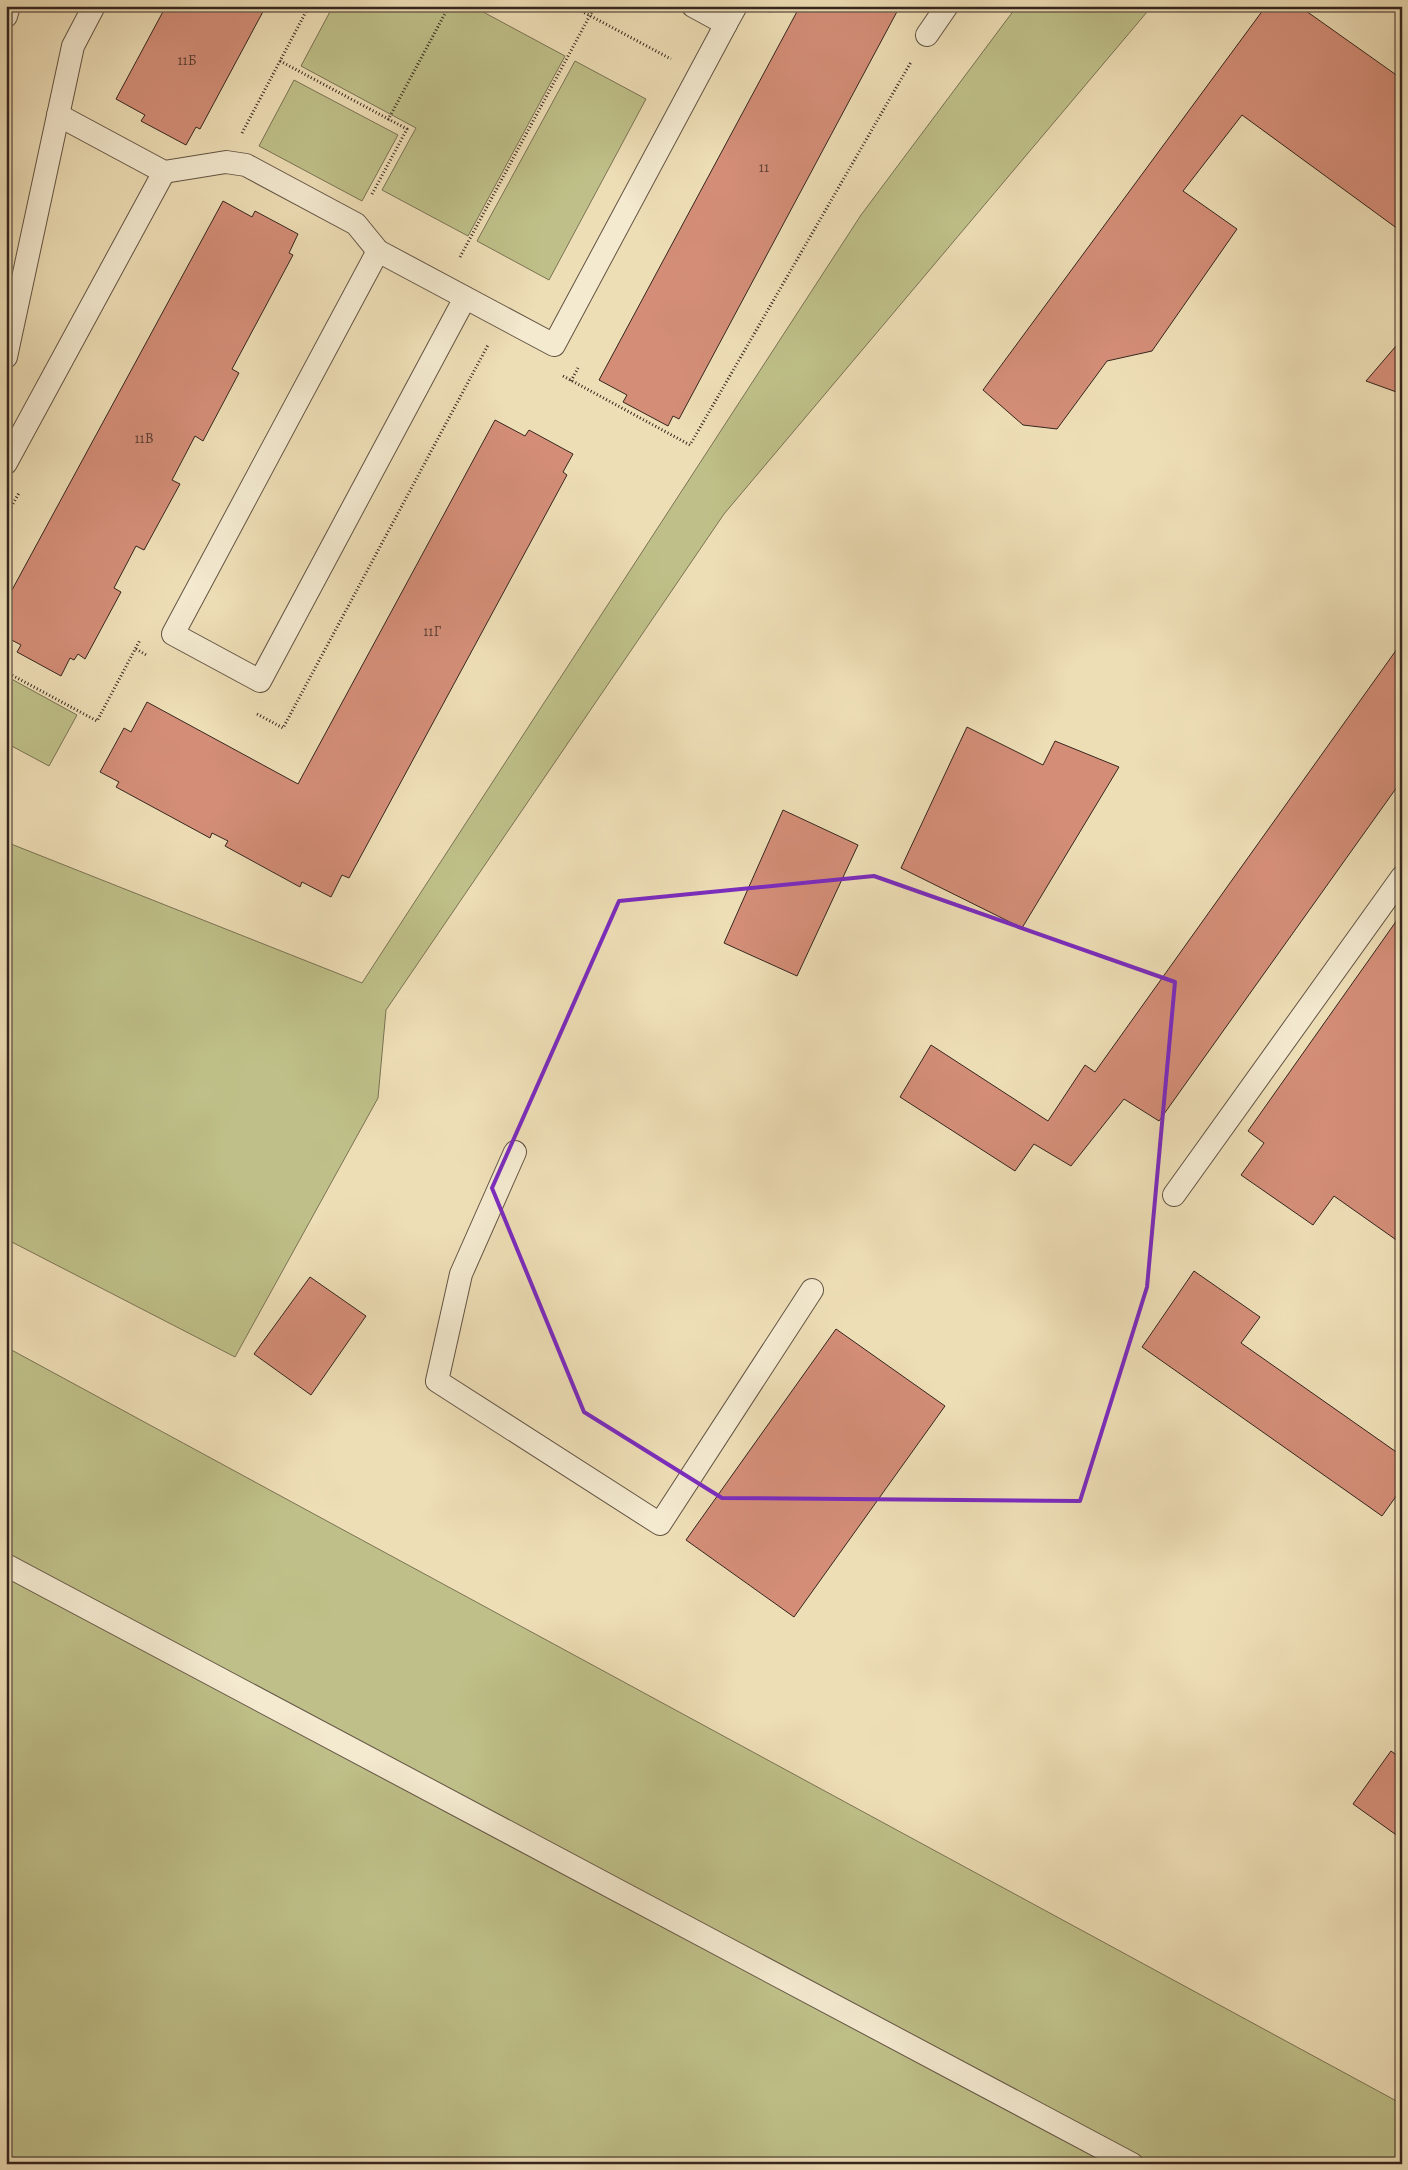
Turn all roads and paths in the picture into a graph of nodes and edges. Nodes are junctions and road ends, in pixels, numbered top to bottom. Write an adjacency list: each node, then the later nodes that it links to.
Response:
1 (9, 6): 10 (lane)
2 (94, 6): 15 (lane)
3 (309, 6): 13 (path)
4 (449, 6): 16 (path)
5 (572, 6): 11 (path)
6 (595, 6): 11 (path)
7 (693, 6): 9 (lane)
8 (947, 6): 12 (lane)
9 (731, 15): 14 (lane)
10 (6, 16)
11 (590, 16): 14 (path); 21 (path)
12 (927, 35): 24 (path)
13 (280, 61): 16 (path); 17 (path)
14 (699, 74): 22 (lane)
15 (58, 115): 18 (lane); 23 (lane)
16 (388, 120): 19 (path)
17 (226, 162): 18 (lane); 19 (lane)
18 (164, 172): 25 (lane)
19 (356, 224): 20 (lane)
20 (378, 251): 21 (lane); 22 (lane)
21 (445, 286): 22 (lane)
22 (465, 298)
23 (6, 358)
24 (555, 372)
25 (6, 463)
26 (1402, 877): 28 (lane)
27 (515, 1152): 29 (lane)
28 (1174, 1194)
29 (812, 1290)
30 (6, 1565): 31 (lane)
31 (1132, 2164)

